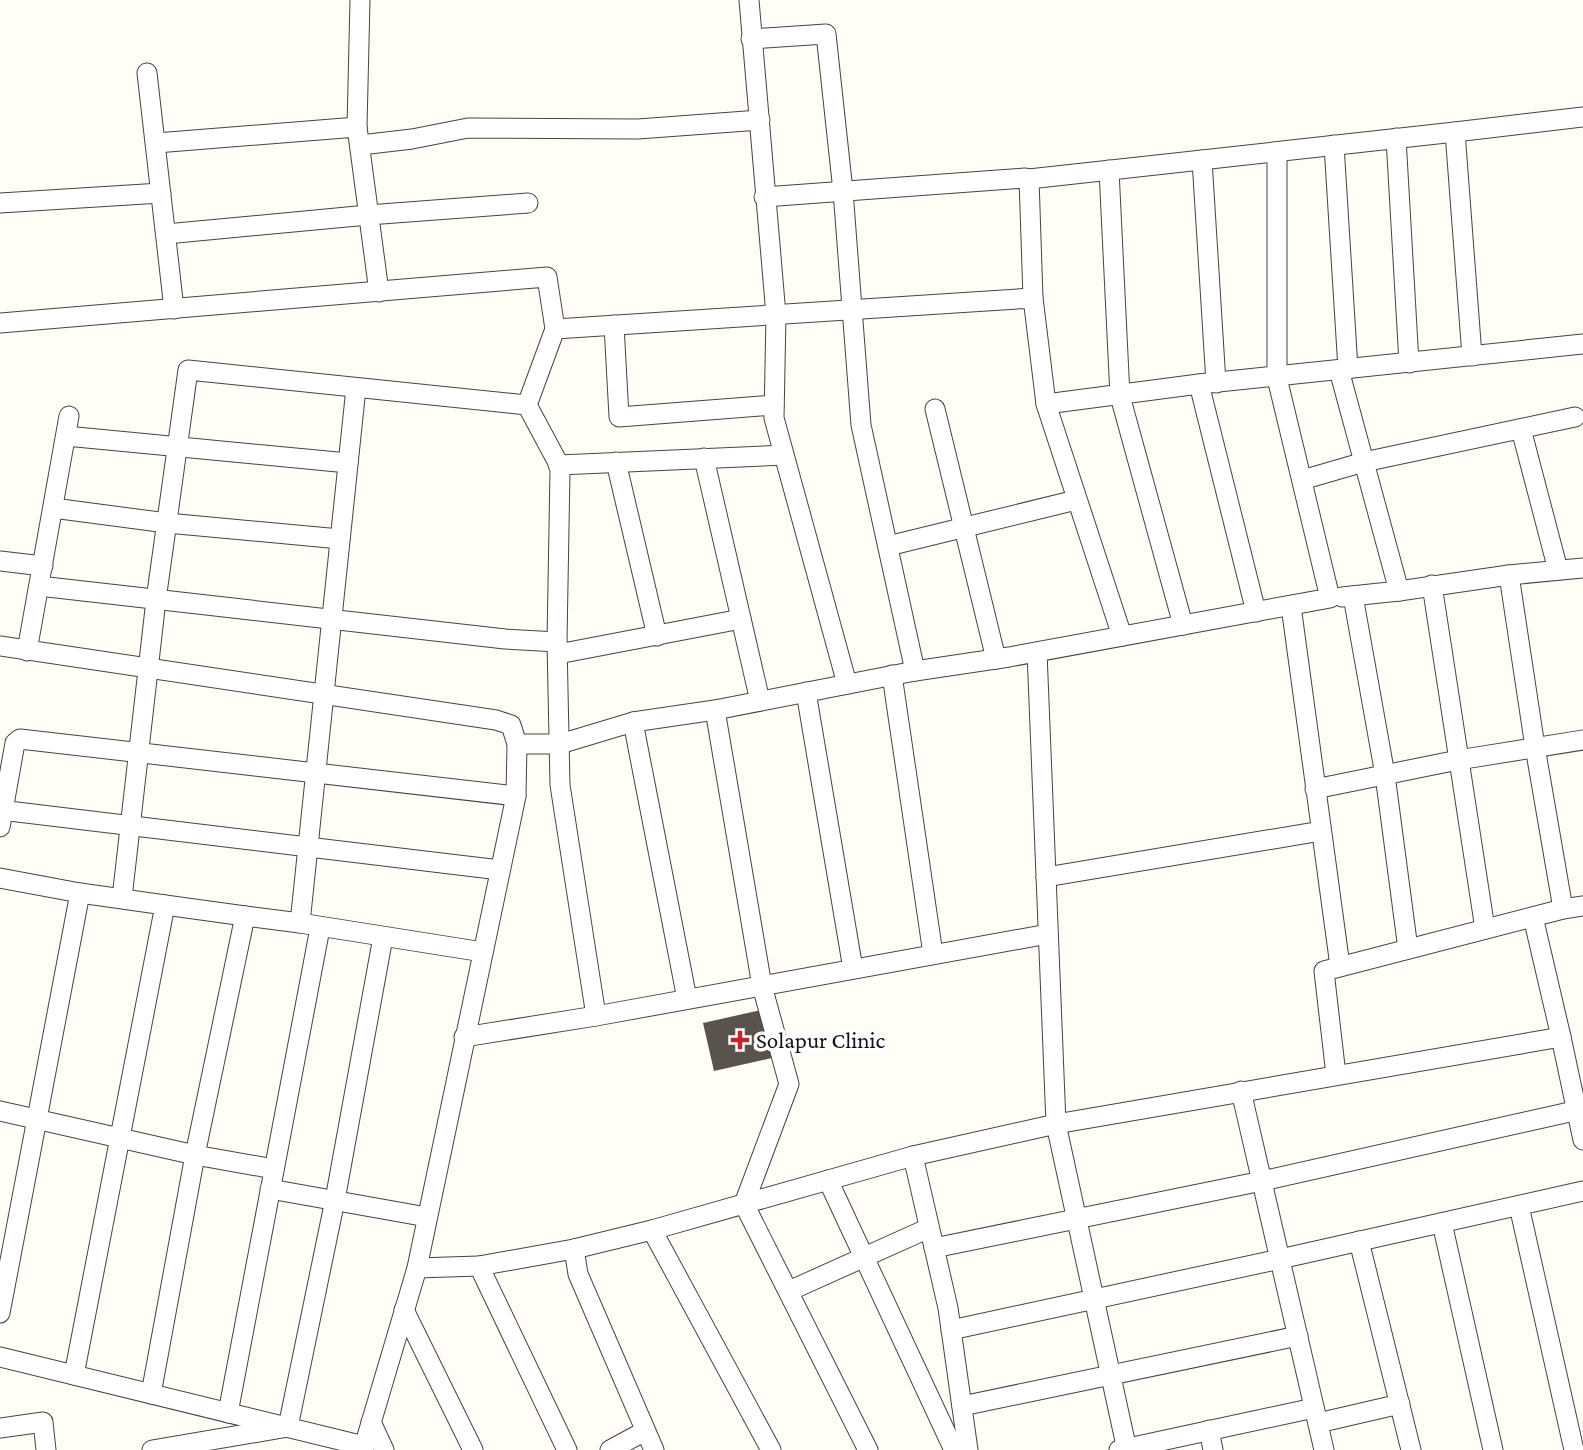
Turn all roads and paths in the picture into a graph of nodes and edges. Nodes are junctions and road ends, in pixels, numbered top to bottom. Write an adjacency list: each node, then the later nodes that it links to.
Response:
1 (360, 0): 8 (street)
2 (749, 0): 3 (street)
3 (751, 39): 6 (street); 16 (street)
4 (147, 73): 10 (street)
5 (1583, 117): 7 (street)
6 (761, 120): 8 (street); 18 (street)
7 (1455, 132): 9 (street); 32 (street)
8 (359, 136): 10 (street); 21 (street)
9 (1396, 138): 11 (street); 33 (street)
10 (156, 143): 17 (street)
11 (1334, 145): 12 (street); 34 (street)
12 (1277, 152): 13 (street); 35 (street)
13 (1202, 160): 14 (street); 36 (street)
14 (1109, 170): 15 (street); 38 (street)
15 (1029, 179): 16 (street); 24 (street)
16 (843, 191): 18 (street); 26 (street)
17 (161, 193): 19 (street); 22 (street)
18 (764, 197): 27 (street)
19 (0, 203)
20 (528, 203): 21 (street)
21 (368, 215): 22 (street); 23 (street)
22 (166, 234): 25 (street)
23 (379, 292): 25 (street); 30 (street)
24 (1033, 298): 26 (street); 39 (street)
25 (174, 309): 28 (street)
26 (851, 310): 27 (street); 60 (street)
27 (776, 315): 29 (street); 41 (street)
28 (0, 323)
29 (614, 325): 30 (street); 41 (street)
30 (555, 329): 40 (street)
31 (1583, 344): 32 (street)
32 (1472, 356): 33 (street)
33 (1409, 363): 34 (street)
34 (1344, 370): 35 (street); 52 (street)
35 (1277, 378): 36 (street); 54 (street)
36 (1207, 384): 38 (street); 73 (street)
37 (356, 388): 40 (street); 47 (street); 50 (street)
38 (1120, 396): 39 (street); 76 (street)
39 (1046, 404): 55 (street)
40 (527, 405): 53 (street)
41 (774, 405): 48 (street)
42 (935, 409): 58 (street)
43 (69, 416): 46 (street)
44 (1575, 417): 45 (street)
45 (1521, 429): 52 (street); 64 (street)
46 (66, 436): 47 (street); 56 (street)
47 (178, 446): 50 (street); 57 (street)
48 (784, 455): 49 (street); 87 (street)
49 (704, 458): 51 (street); 75 (street)
50 (348, 463): 59 (street)
51 (616, 463): 53 (street); 77 (street)
52 (1364, 463): 54 (street); 68 (street)
53 (559, 465): 80 (street)
54 (1302, 480): 70 (street)
55 (1076, 500): 58 (street); 78 (street)
56 (53, 508): 57 (street); 62 (street)
57 (167, 523): 59 (street); 71 (street)
58 (965, 526): 60 (street); 83 (street)
59 (340, 539): 74 (street)
60 (888, 546): 85 (street)
61 (0, 561): 62 (street)
62 (43, 566): 67 (street)
63 (1583, 568): 64 (street)
64 (1558, 570): 65 (street)
65 (1509, 575): 66 (street); 96 (street)
66 (1432, 585): 68 (street); 98 (street)
67 (39, 586): 71 (street); 81 (street)
68 (1399, 591): 69 (street)
69 (1353, 596): 70 (street); 100 (street)
70 (1331, 598): 72 (street)
71 (156, 600): 74 (street); 84 (street)
72 (1291, 606): 73 (street); 101 (street)
73 (1256, 612): 76 (street)
74 (331, 619): 80 (street); 89 (street)
75 (741, 619): 77 (street); 90 (street)
76 (1183, 625): 78 (street)
77 (657, 636): 80 (street)
78 (1122, 636): 82 (street)
79 (0, 646): 81 (street)
80 (557, 648): 95 (street)
81 (27, 651): 84 (street)
82 (1037, 652): 83 (street); 108 (street)
83 (996, 659): 85 (street)
84 (149, 670): 89 (street); 97 (street)
85 (915, 671): 86 (street)
86 (892, 675): 87 (street); 123 (street)
87 (847, 684): 88 (street)
88 (806, 692): 90 (street); 125 (street)
89 (324, 694): 94 (street); 99 (street)
90 (760, 701): 91 (street)
91 (715, 710): 92 (street); 126 (street)
92 (633, 722): 95 (street); 127 (street)
93 (1583, 740): 96 (street)
94 (517, 744): 95 (street); 102 (street)
95 (560, 744): 128 (street)
96 (1535, 747): 98 (street); 113 (street)
97 (139, 753): 99 (street); 103 (street); 104 (street)
98 (1458, 760): 100 (street); 118 (street)
99 (317, 773): 102 (street); 106 (street)
100 (1385, 775): 101 (street); 121 (street)
101 (1315, 789): 105 (street)
102 (516, 796): 107 (street)
103 (1, 816): 104 (street)
104 (130, 825): 106 (street); 111 (street)
105 (1321, 831): 108 (street); 124 (street)
106 (309, 846): 107 (street); 116 (street)
107 (500, 870): 122 (street)
108 (1046, 877): 119 (street)
109 (0, 878): 110 (street)
110 (80, 893): 111 (street); 135 (street)
111 (121, 898): 112 (street)
112 (165, 905): 114 (street); 137 (street)
113 (1573, 908): 115 (street)
114 (245, 916): 116 (street); 139 (street)
115 (1533, 917): 118 (street); 130 (street)
116 (300, 923): 117 (street)
117 (320, 928): 120 (street); 141 (street)
118 (1485, 929): 121 (street)
119 (1048, 934): 123 (street); 136 (street)
120 (383, 937): 122 (street); 146 (street)
121 (1408, 949): 124 (street)
122 (483, 952): 129 (street)
123 (933, 954): 125 (street)
124 (1340, 966): 131 (street)
125 (853, 969): 126 (street)
126 (762, 986): 127 (street); 147 (street)
127 (687, 999): 128 (street)
128 (596, 1016): 129 (street)
129 (464, 1037): 149 (street)
130 (1561, 1037): 131 (street); 133 (street)
131 (1336, 1075): 132 (street)
132 (1241, 1091): 136 (street); 143 (street)
133 (1580, 1110): 138 (street); 143 (street)
134 (0, 1111): 135 (street)
135 (37, 1121): 137 (street); 164 (street)
136 (1056, 1124): 140 (street); 150 (street)
137 (119, 1137): 139 (street); 168 (street)
138 (1583, 1140)
139 (195, 1156): 141 (street); 170 (street)
140 (913, 1156): 142 (street); 152 (street)
141 (274, 1169): 144 (street)
142 (828, 1180): 147 (street); 157 (street)
143 (1262, 1181): 150 (street); 158 (street)
144 (270, 1189): 146 (street); 173 (street)
145 (1583, 1191): 148 (street)
146 (335, 1200): 149 (street); 176 (street)
147 (744, 1204): 153 (street); 161 (street)
148 (1519, 1206): 151 (street); 197 (street)
149 (427, 1217): 160 (street)
150 (1077, 1219): 155 (street); 162 (street)
151 (1442, 1223): 154 (street); 196 (street)
152 (929, 1228): 155 (street); 157 (street)
153 (652, 1230): 156 (street); 190 (street)
154 (1359, 1241): 158 (street); 171 (street)
155 (934, 1248): 165 (street)
156 (573, 1250): 159 (street); 179 (street)
157 (865, 1256): 161 (street); 180 (street)
158 (1280, 1259): 162 (street); 166 (street)
159 (479, 1266): 160 (street); 187 (street)
160 (416, 1268): 163 (street)
161 (789, 1291): 191 (street)
162 (1093, 1299): 165 (street); 169 (street)
163 (404, 1310): 175 (street); 186 (street)
164 (0, 1313)
165 (951, 1330): 172 (street)
166 (1298, 1335): 169 (street); 174 (street)
167 (0, 1357): 168 (street)
168 (75, 1375): 170 (street)
169 (1109, 1375): 172 (street); 182 (street)
170 (151, 1394): 173 (street)
171 (1400, 1404): 174 (street); 195 (street)
172 (962, 1406): 180 (street)
173 (228, 1413): 176 (street)
174 (1316, 1415): 178 (street); 194 (street)
175 (371, 1422): 181 (street); 185 (street)
176 (289, 1427): 181 (street); 184 (street)
177 (0, 1428): 183 (street)
178 (1209, 1430): 182 (street); 193 (street)
179 (645, 1432): 188 (street); 189 (street)
180 (958, 1447): 192 (street)
181 (363, 1448)
182 (1124, 1449)
183 (46, 1450)
184 (152, 1450)
185 (384, 1450)
186 (473, 1450)
187 (567, 1450)
188 (610, 1450)
189 (654, 1450)
190 (771, 1450)
191 (868, 1450)
192 (932, 1450)
193 (1213, 1450)
194 (1324, 1450)
195 (1411, 1450)
196 (1493, 1450)
197 (1574, 1450)

